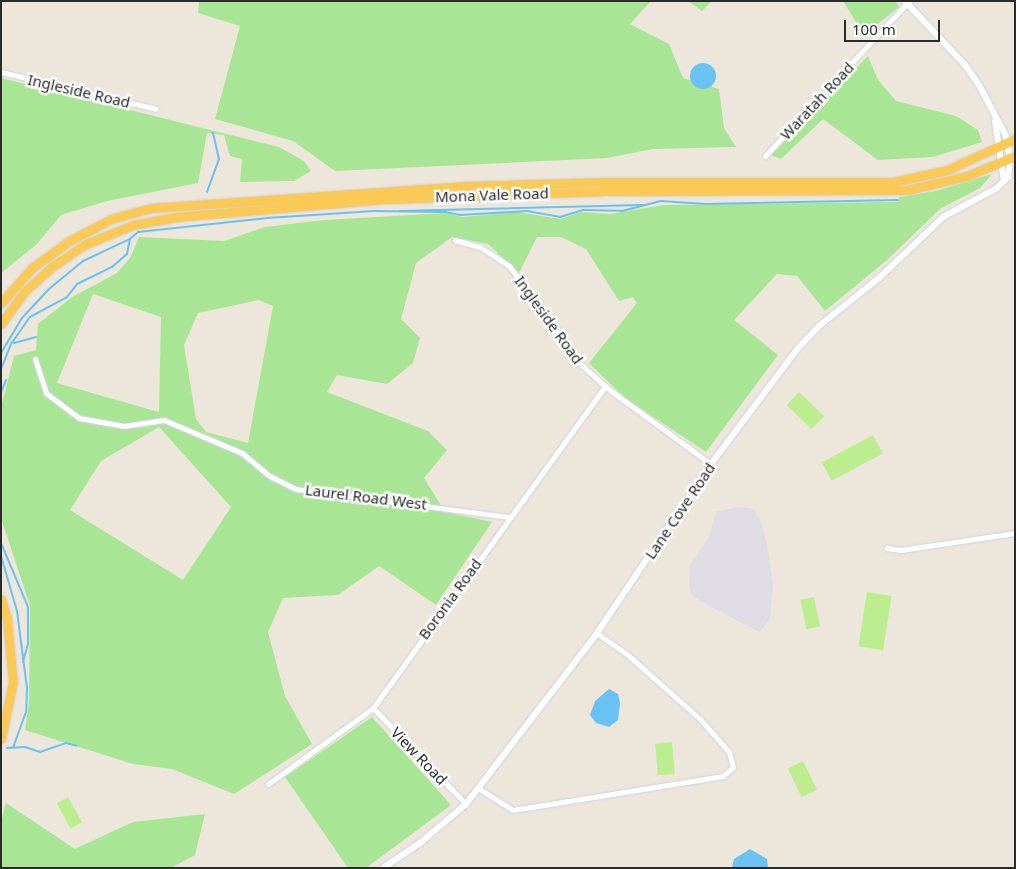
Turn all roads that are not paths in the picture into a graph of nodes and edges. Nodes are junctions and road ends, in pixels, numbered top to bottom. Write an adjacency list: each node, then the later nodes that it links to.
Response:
1 (907, 2): 4 (street); 5 (street, Waratah Road)
2 (1, 72): 3 (street, Ingleside Road)
3 (156, 109)
4 (1007, 143): 6 (street); 7 (street); 10 (highway, Mona Vale Road)
5 (765, 156)
6 (1012, 157): 7 (highway, Mona Vale Road); 8 (street)
7 (1000, 164): 8 (street); 11 (highway, Mona Vale Road)
8 (1004, 181): 14 (street, Lane Cove Road)
9 (455, 240): 13 (street, Ingleside Road)
10 (1, 303)
11 (1, 324)
12 (35, 359): 15 (street, Laurel Road West)
13 (605, 386): 14 (street, Ingleside Road); 15 (street, Boronia Road)
14 (711, 464): 19 (street, Lane Cove Road)
15 (509, 517): 20 (street, Boronia Road)
16 (1015, 533): 17 (street)
17 (887, 548)
18 (1, 599): 21 (highway)
19 (597, 633): 23 (street, Lane Cove Road); 23 (street)
20 (373, 708): 22 (street, Boronia Road); 24 (street, View Road)
21 (1, 740)
22 (268, 784)
23 (478, 788): 24 (street, Lane Cove Road)
24 (466, 804): 25 (street, Lane Cove Road)
25 (383, 868)

